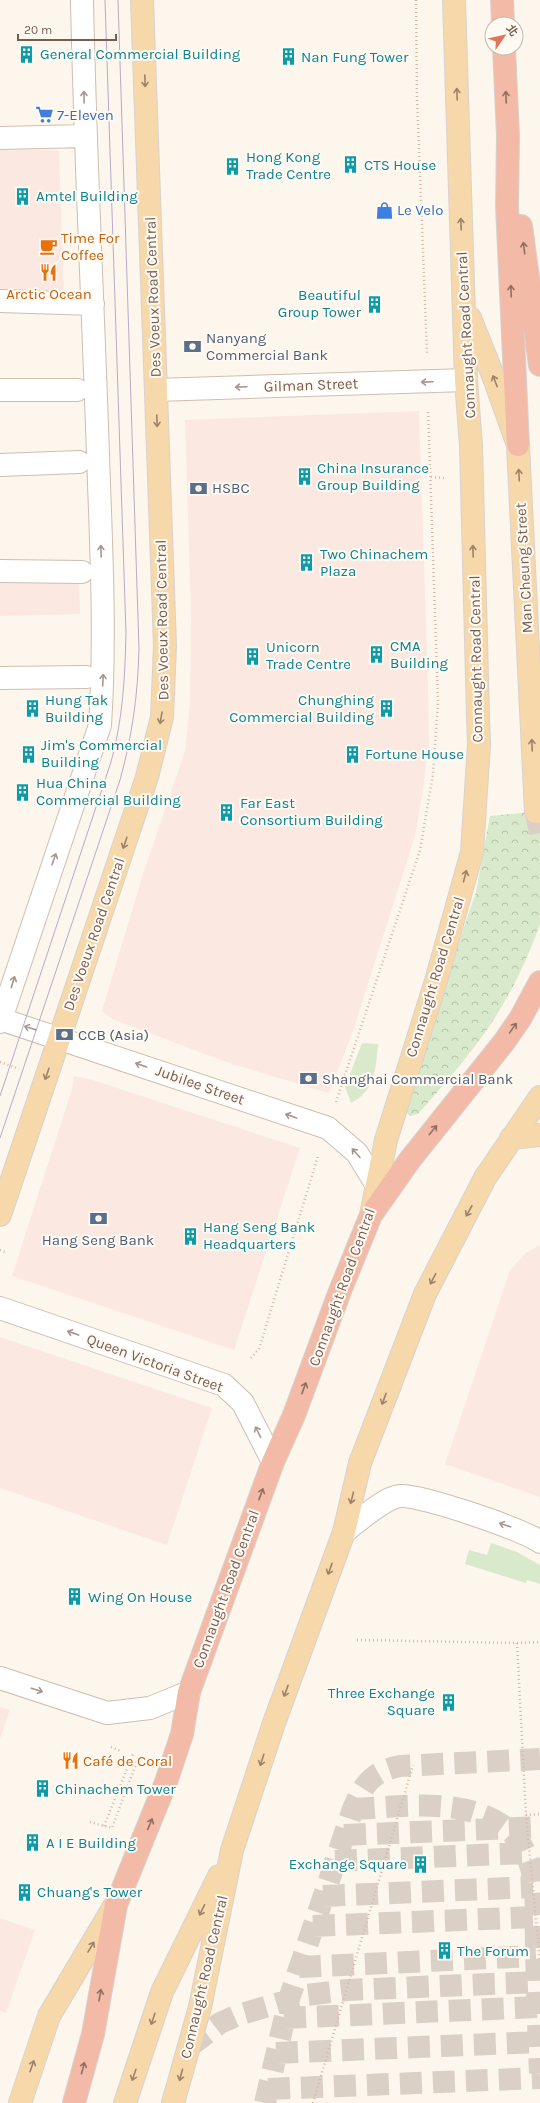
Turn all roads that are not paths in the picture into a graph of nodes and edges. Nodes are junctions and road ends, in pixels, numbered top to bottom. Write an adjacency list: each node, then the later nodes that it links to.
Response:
1 (82, 0): 7 (street, one-way to 1)
2 (142, 0): 17 (main road, Des Voeux Road Central, one-way to 17)
3 (454, 0): 12 (main road, Connaught Road Central, one-way to 3)
4 (502, 0): 5 (highway)
5 (503, 16)
6 (504, 56): 8 (highway, one-way to 6)
7 (85, 136): 9 (street); 11 (street)
8 (508, 136): 13 (highway, one-way to 8); 18 (highway, one-way to 8)
9 (0, 138)
10 (0, 301): 11 (street)
11 (93, 304): 27 (street, one-way to 11)
12 (464, 305): 14 (main road, Connaught Road Central); 18 (main road, Man Cheung Street, one-way to 12)
13 (540, 365)
14 (466, 380): 17 (street, Gilman Street, one-way to 17); 32 (main road, Connaught Road Central, one-way to 14)
15 (0, 390): 16 (street)
16 (77, 390)
17 (156, 390): 28 (main road, Des Voeux Road Central, one-way to 28)
18 (518, 444): 25 (main road, Man Cheung Street, one-way to 18)
19 (79, 462): 20 (street)
20 (0, 465)
21 (0, 571): 22 (street)
22 (82, 572)
23 (86, 677): 24 (street)
24 (0, 678)
25 (536, 812)
26 (540, 982): 34 (highway, one-way to 26)
27 (0, 1020): 28 (street, Jubilee Street, one-way to 27)
28 (60, 1038): 32 (street, Jubilee Street, one-way to 28); 33 (main road, Des Voeux Road Central, one-way to 33)
29 (540, 1097): 31 (main road, Connaught Road Central)
30 (540, 1135): 31 (main road)
31 (511, 1138): 37 (main road, Connaught Road Central, one-way to 37)
32 (376, 1184): 34 (main road, Connaught Road Central)
33 (0, 1215)
34 (371, 1215): 36 (highway, Connaught Road Central, one-way to 34)
35 (0, 1308): 36 (street, Queen Victoria Street, one-way to 35)
36 (273, 1462): 40 (highway, Connaught Road Central, one-way to 36)
37 (344, 1532): 38 (street, one-way to 37); 41 (main road, Connaught Road Central, one-way to 41)
38 (540, 1542)
39 (0, 1678): 40 (street, one-way to 40)
40 (189, 1692): 42 (highway, Connaught Road Central, one-way to 40)
41 (232, 1850): 45 (main road, Connaught Road Central, one-way to 45); 46 (main road, Connaught Road Central, one-way to 46)
42 (116, 1905): 43 (main road, Connaught Road Central, one-way to 42); 44 (highway, Connaught Road Central, one-way to 42)
43 (20, 2103)
44 (74, 2103)
45 (125, 2103)
46 (173, 2103)

